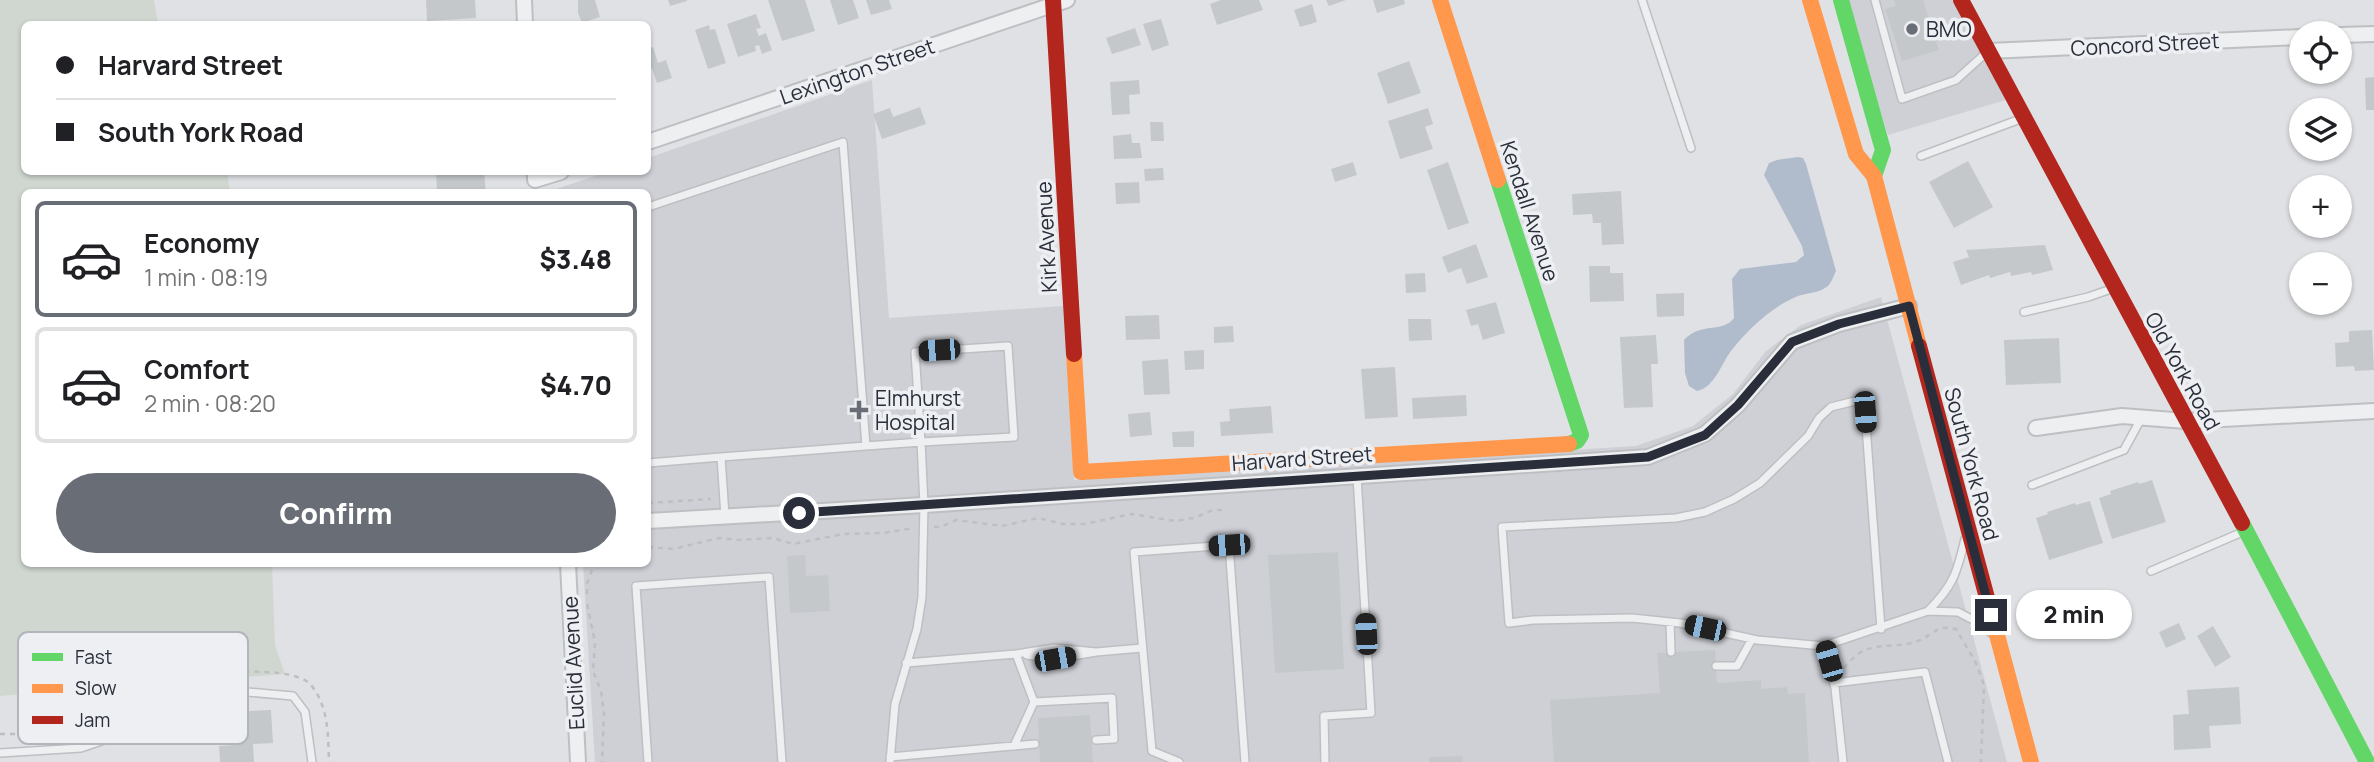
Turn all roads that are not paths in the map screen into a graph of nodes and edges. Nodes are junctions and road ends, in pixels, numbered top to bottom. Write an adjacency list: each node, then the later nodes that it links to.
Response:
1 (524, 0): 9 (street)
2 (1440, 0): 27 (street, Kendall Avenue)
3 (1642, 0): 16 (lane)
4 (1810, 0): 18 (street, South York Road)
5 (1842, 0): 18 (street, South York Road)
6 (1875, 0): 13 (lane)
7 (1961, 0): 13 (street, Old York Road)
8 (1058, 2): 15 (street, Lexington Street); 32 (street, Kirk Avenue)
9 (526, 21)
10 (2374, 33): 11 (street)
11 (2352, 34)
12 (2289, 38): 13 (street, Concord Street)
13 (1988, 51): 14 (street, Old York Road)
14 (2024, 118): 17 (lane); 20 (street, Old York Road)
15 (651, 141)
16 (1691, 148)
17 (1921, 156)
18 (1874, 176): 21 (street, South York Road)
19 (651, 206): 29 (lane)
20 (2114, 287): 22 (lane); 25 (street, Old York Road)
21 (1909, 306): 33 (street, Harvard Street); 38 (street, South York Road)
22 (2024, 312)
23 (2374, 411): 25 (street)
24 (2142, 417): 25 (street); 26 (street); 34 (lane)
25 (2186, 422): 39 (street, Old York Road)
26 (2036, 428)
27 (1581, 435): 32 (street, Harvard Street)
28 (921, 442): 28 (lane); 29 (lane); 35 (lane)
29 (866, 446): 30 (lane)
30 (721, 457): 31 (lane); 36 (lane)
31 (651, 463)
32 (1081, 472)
33 (1357, 475): 35 (street, Harvard Street); 68 (lane)
34 (2032, 485)
35 (924, 505): 36 (street, Harvard Street); 51 (lane)
36 (724, 517): 37 (street, Harvard Street)
37 (651, 521)
38 (1967, 529): 42 (lane); 46 (street, South York Road)
39 (2246, 531): 41 (lane); 72 (street, Old York Road)
40 (568, 567): 63 (street, Euclid Avenue)
41 (2151, 571)
42 (1928, 611): 44 (lane); 46 (lane)
43 (1670, 622): 44 (lane); 45 (lane); 49 (lane)
44 (1881, 629): 47 (lane)
45 (1752, 639): 47 (lane); 52 (lane)
46 (1997, 639): 71 (street, South York Road)
47 (1824, 646): 53 (lane)
48 (1142, 648): 50 (lane); 66 (lane); 67 (lane)
49 (1671, 652)
50 (1016, 654): 51 (lane); 55 (lane)
51 (906, 663): 61 (lane)
52 (1716, 667)
53 (1834, 683): 69 (lane); 70 (lane)
54 (248, 692): 62 (lane)
55 (1034, 702): 56 (lane); 59 (lane)
56 (1096, 740)
57 (93, 744): 60 (lane)
58 (1035, 744): 59 (lane)
59 (1014, 746): 61 (lane)
60 (0, 753)
61 (890, 759)
62 (312, 762)
63 (578, 762)
64 (648, 762): 65 (lane)
65 (782, 762)
66 (1179, 762)
67 (1245, 762)
68 (1325, 762)
69 (1843, 762)
70 (1948, 762)
71 (2031, 762)
72 (2367, 762)

